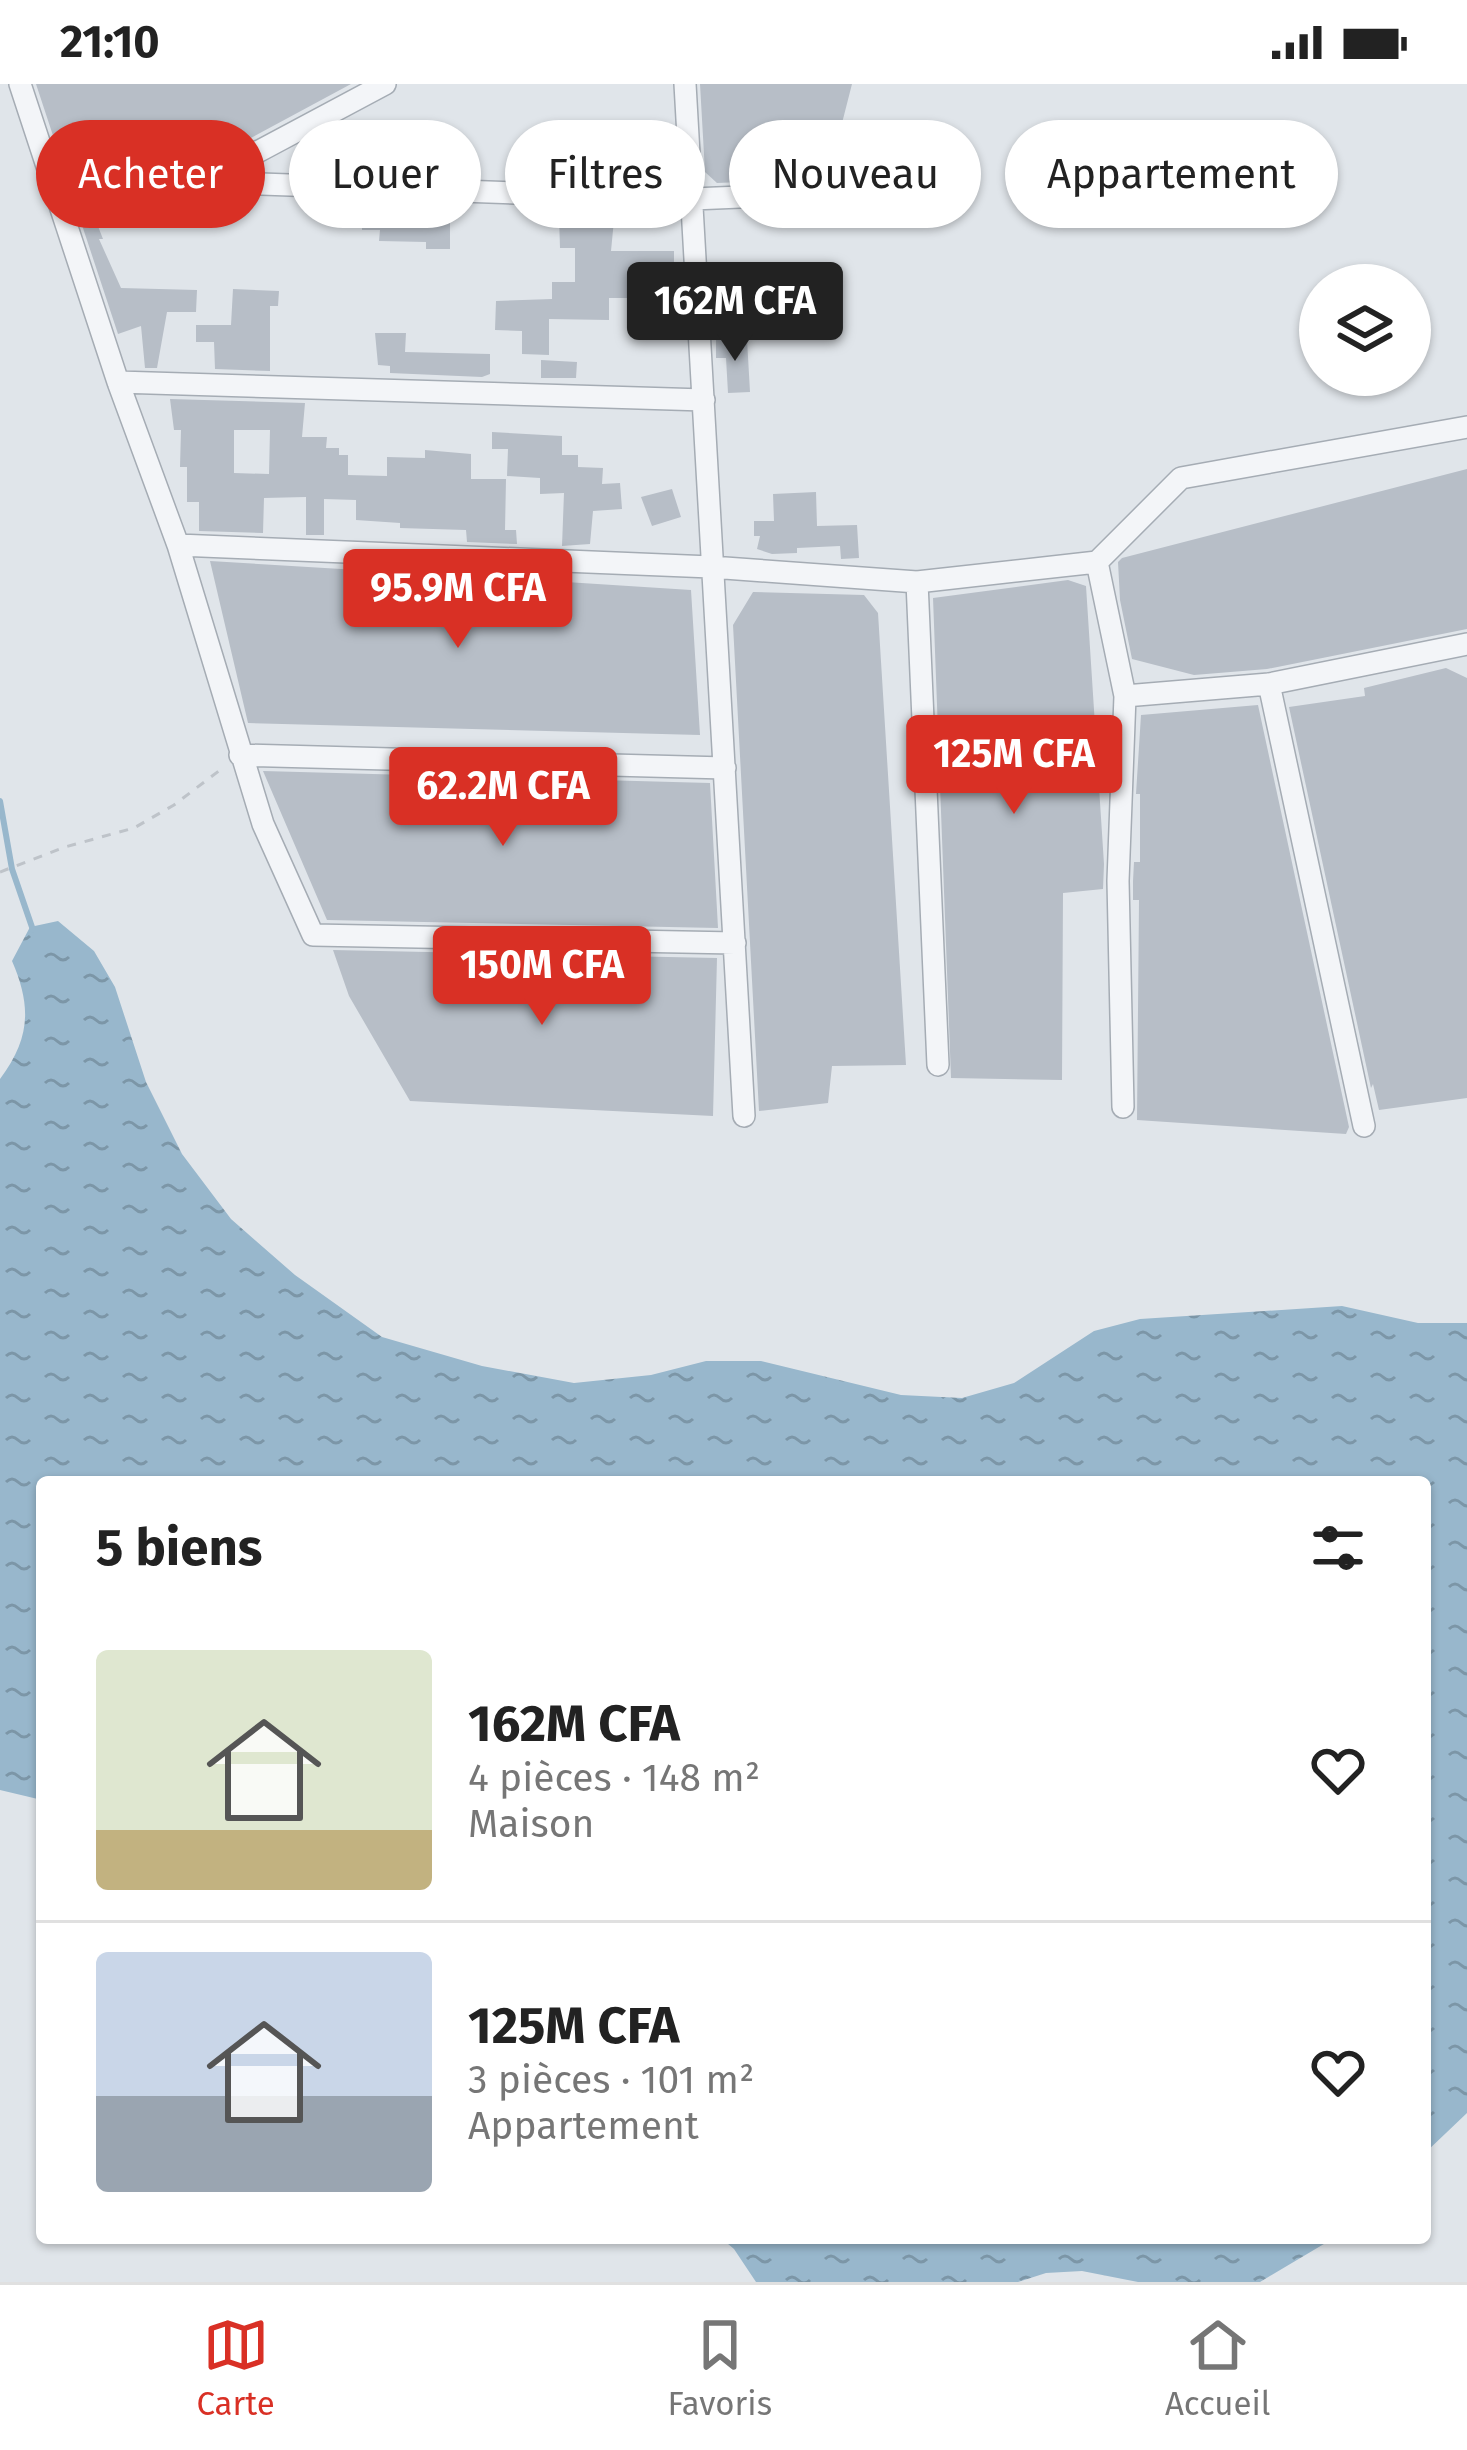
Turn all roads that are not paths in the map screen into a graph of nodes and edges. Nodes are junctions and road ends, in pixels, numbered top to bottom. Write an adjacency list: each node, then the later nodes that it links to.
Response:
1 (20, 84): 5 (street)
2 (385, 84): 6 (street)
3 (685, 84): 4 (street)
4 (688, 120)
5 (36, 132)
6 (265, 148)
7 (265, 184): 8 (street)
8 (505, 192)
9 (67, 228): 11 (street)
10 (695, 228): 12 (street)
11 (118, 382): 12 (street); 14 (street)
12 (704, 400): 16 (street)
13 (1467, 427): 15 (street)
14 (178, 545): 16 (street); 21 (street)
15 (1097, 562): 17 (street); 20 (street)
16 (711, 567): 17 (street); 22 (street)
17 (917, 583): 24 (street)
18 (1467, 644): 19 (street)
19 (1269, 684): 20 (street); 27 (street)
20 (1125, 696): 25 (street)
21 (240, 755): 22 (street); 23 (street)
22 (725, 768): 23 (street)
23 (735, 944): 26 (street)
24 (938, 1064)
25 (1123, 1107)
26 (744, 1116)
27 (1364, 1126)

